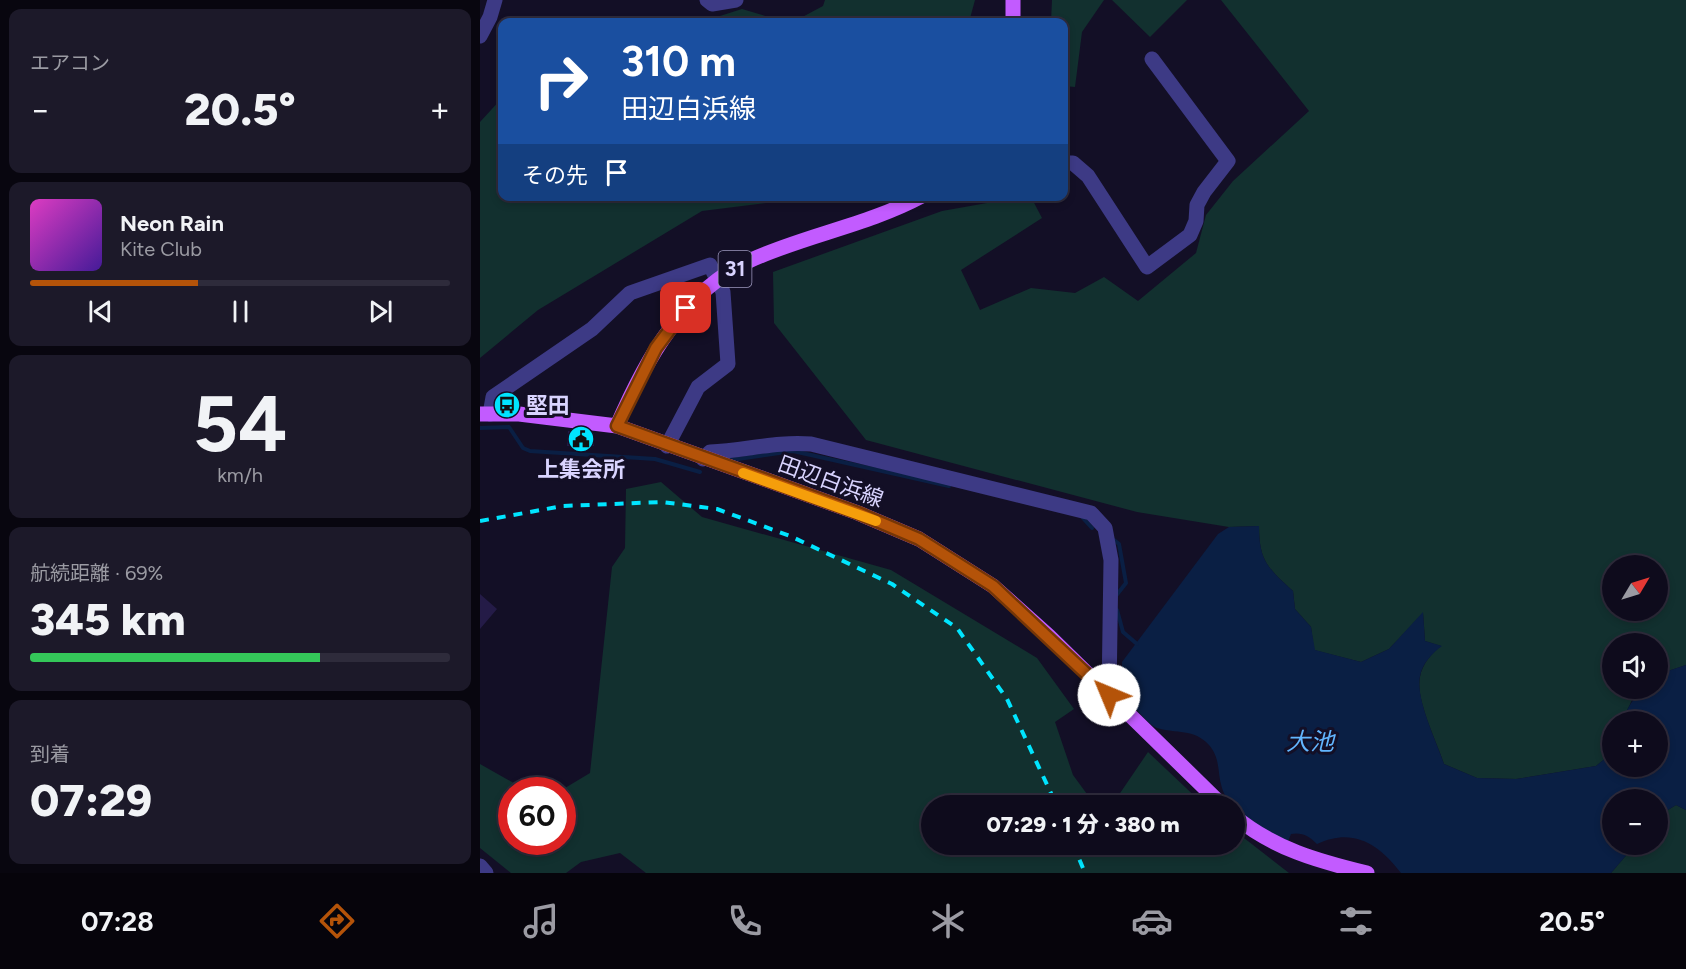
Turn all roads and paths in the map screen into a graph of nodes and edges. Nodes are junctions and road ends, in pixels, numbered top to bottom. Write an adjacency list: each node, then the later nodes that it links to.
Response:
1 (495, 0): 6 (street)
2 (707, 0): 3 (street)
3 (736, 0)
4 (1013, 0): 5 (main road)
5 (1012, 18)
6 (480, 36)
7 (1152, 59): 8 (street)
8 (1068, 164)
9 (909, 201): 10 (main road, 31)
10 (719, 279): 11 (street); 12 (main road, 31); 13 (street)
11 (485, 414): 12 (main road, 田辺白浜線)
12 (617, 426): 13 (main road, 田辺白浜線)
13 (667, 446): 14 (main road, 田辺白浜線)
14 (703, 459): 15 (main road, 田辺白浜線); 15 (street)
15 (1109, 695): 16 (main road, 田辺白浜線)
16 (1211, 795)
17 (1245, 825): 20 (main road)
18 (480, 866): 19 (street)
19 (486, 873)
20 (1367, 873)

